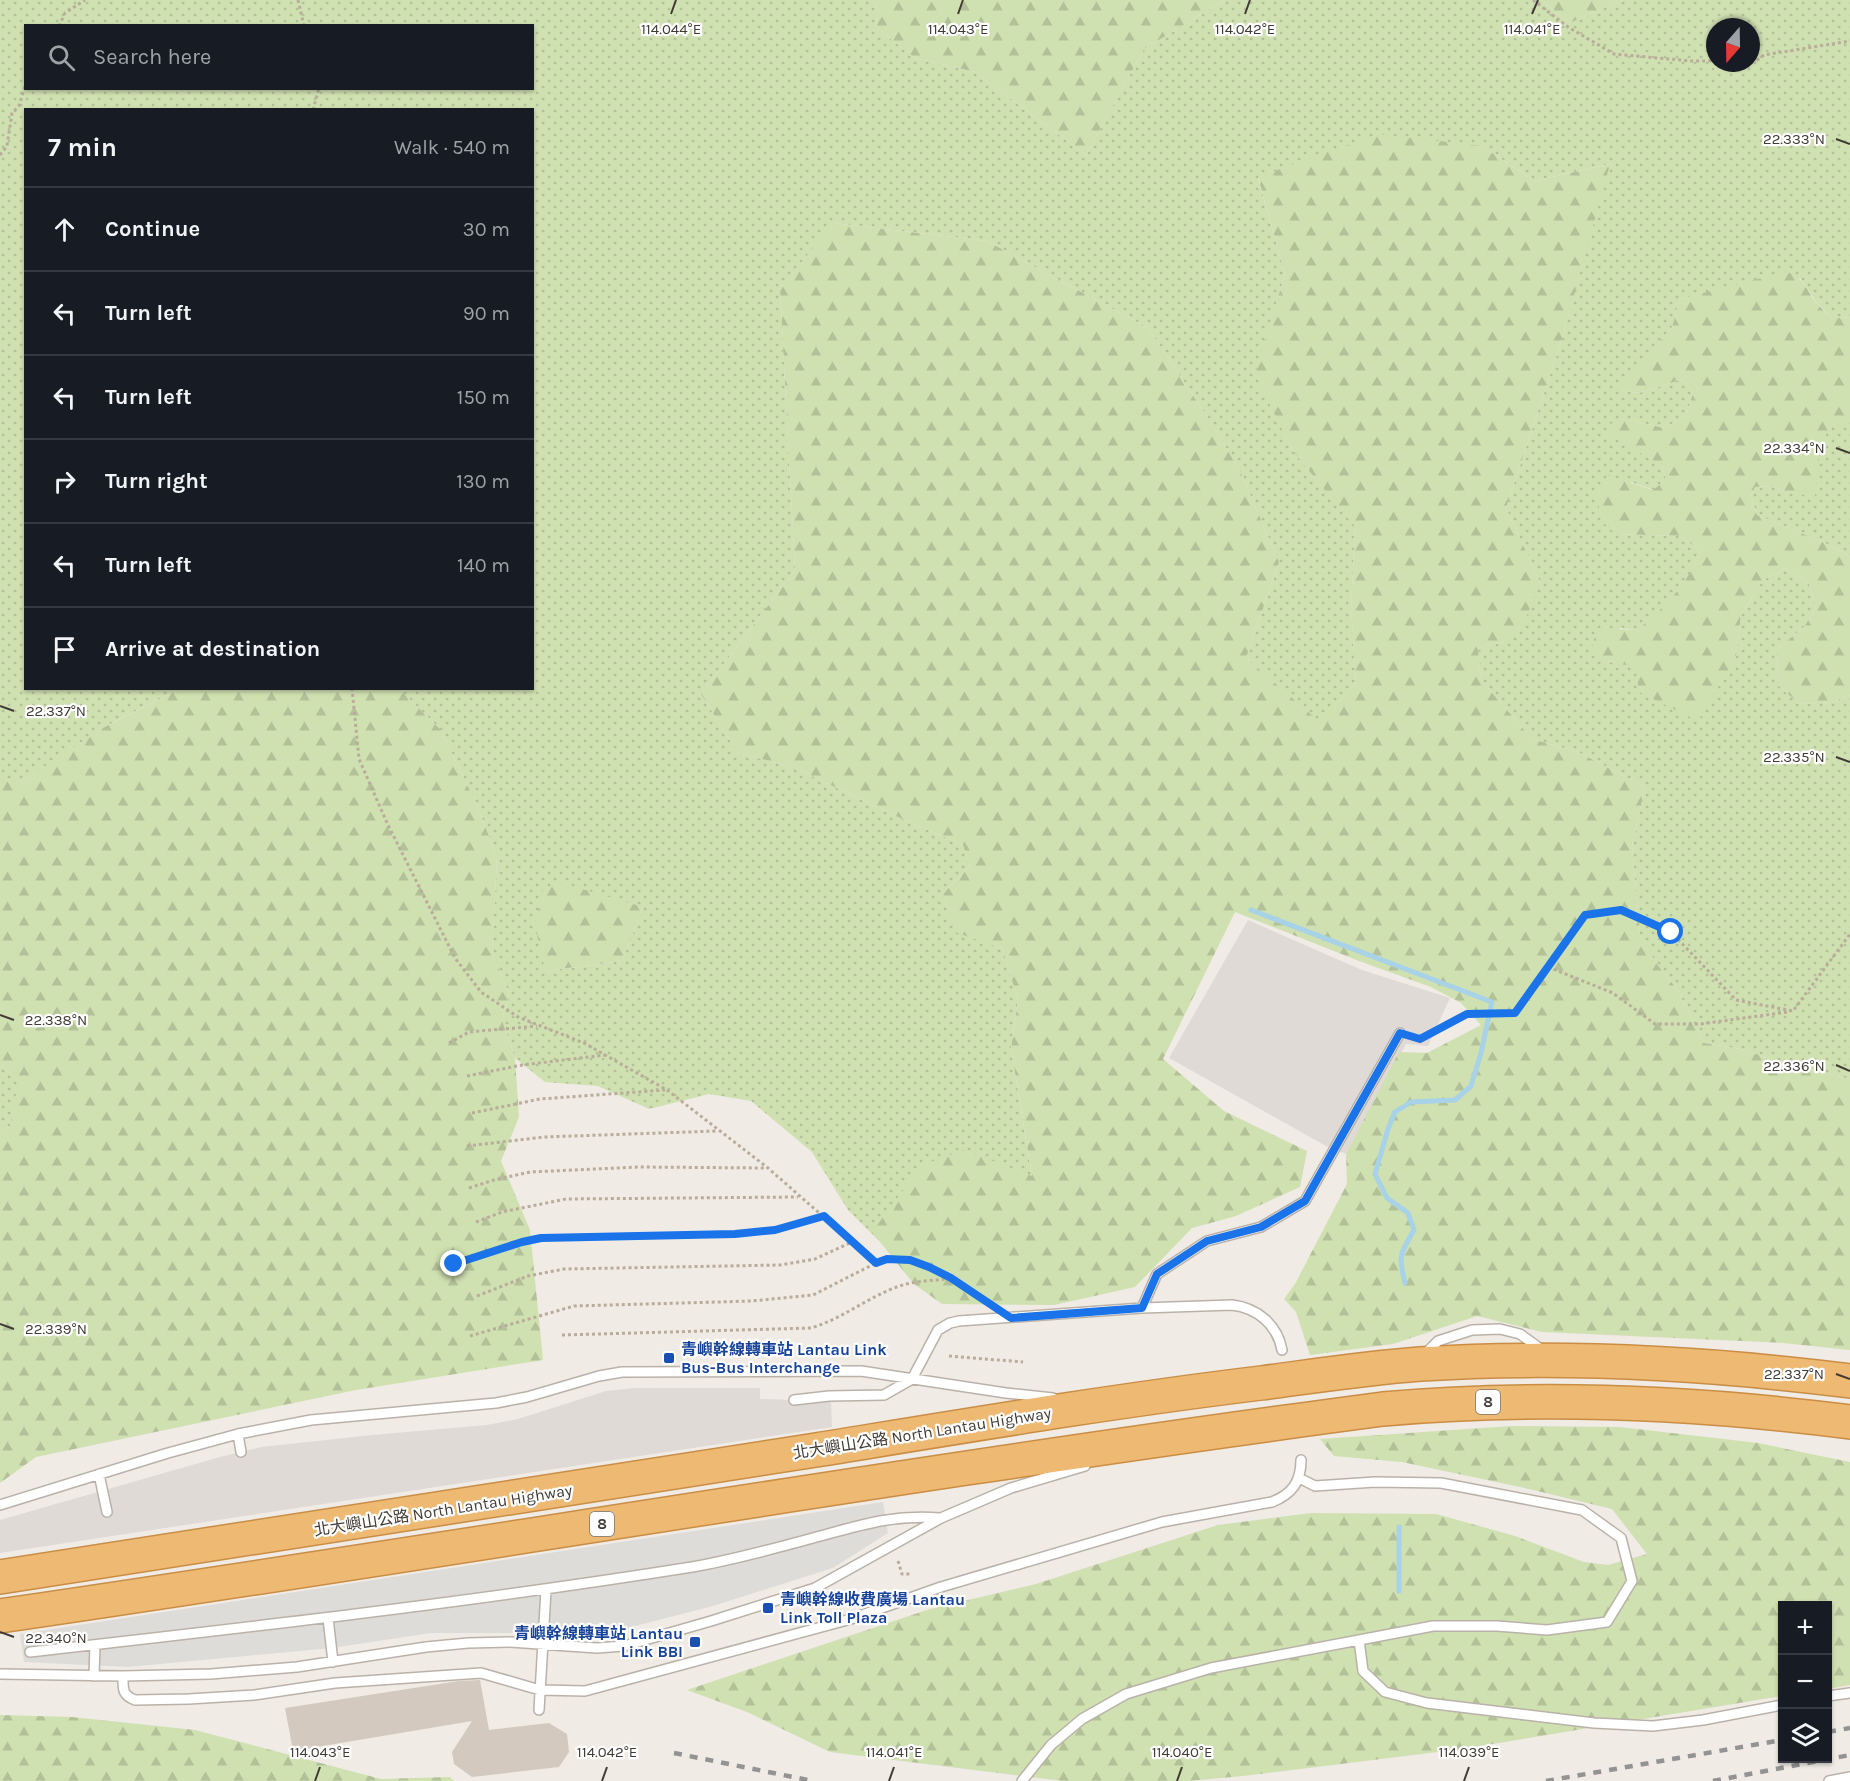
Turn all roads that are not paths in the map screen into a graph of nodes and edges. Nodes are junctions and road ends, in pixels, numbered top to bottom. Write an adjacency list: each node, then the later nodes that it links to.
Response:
1 (1400, 1033): 2 (lane)
2 (1142, 1308): 3 (lane); 4 (lane)
3 (1282, 1350)
4 (912, 1379): 6 (lane); 9 (lane); 12 (lane)
5 (1850, 1381): 8 (highway, 北大嶼山公路 North Lantau Highway)
6 (1061, 1399)
7 (1073, 1399): 8 (lane)
8 (1130, 1399): 22 (highway, 北大嶼山公路 North Lantau Highway)
9 (794, 1400)
10 (1850, 1422): 11 (highway, 8)
11 (1203, 1433): 14 (lane); 24 (highway, 8)
12 (238, 1434): 13 (lane); 17 (lane)
13 (241, 1452)
14 (1126, 1454)
15 (1301, 1460): 18 (lane)
16 (1093, 1464): 21 (lane)
17 (99, 1474): 19 (lane); 20 (lane)
18 (1299, 1478): 26 (lane); 34 (lane)
19 (0, 1505)
20 (107, 1512)
21 (941, 1518): 23 (lane); 28 (lane)
22 (0, 1577)
23 (546, 1590): 25 (lane); 28 (lane)
24 (0, 1616)
25 (328, 1618): 27 (lane); 30 (lane)
26 (1359, 1640): 37 (lane); 40 (lane)
27 (95, 1645): 29 (lane); 32 (lane)
28 (543, 1645): 30 (lane); 34 (lane)
29 (30, 1652)
30 (333, 1662): 33 (lane)
31 (0, 1674): 32 (lane)
32 (94, 1676): 33 (lane)
33 (123, 1676): 34 (lane)
34 (540, 1690): 38 (lane)
35 (1850, 1693): 36 (lane)
36 (1832, 1695)
37 (1778, 1706)
38 (539, 1710)
39 (1850, 1777): 41 (lane)
40 (1022, 1781)
41 (1829, 1781)

